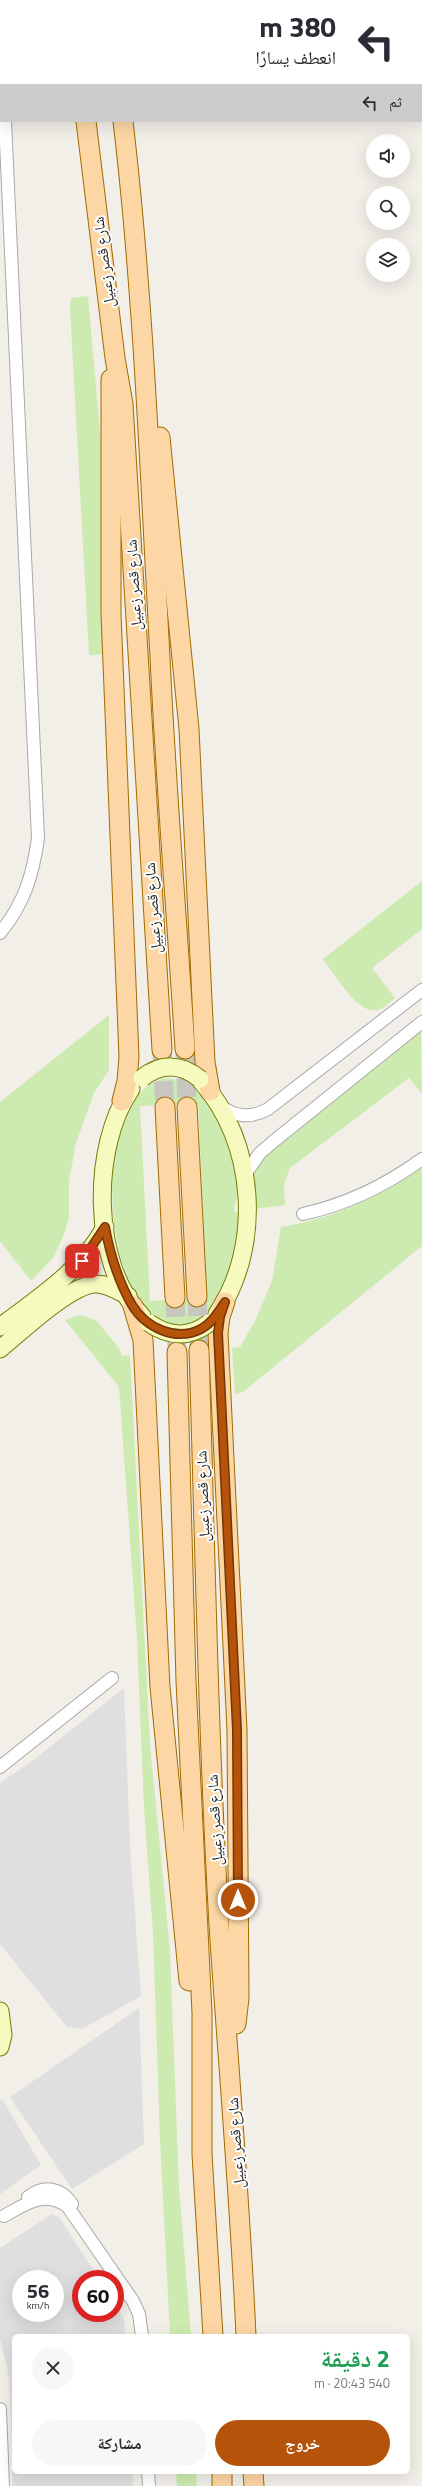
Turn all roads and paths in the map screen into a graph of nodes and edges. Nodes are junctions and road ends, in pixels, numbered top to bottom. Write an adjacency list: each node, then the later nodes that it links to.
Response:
1 (5, 122): 6 (street)
2 (86, 122): 5 (main road, شارع قصر زعبيل)
3 (123, 122): 4 (main road, شارع قصر زعبيل)
4 (144, 351): 10 (main road, شارع قصر زعبيل); 11 (main road)
5 (115, 358): 9 (main road, شارع قصر زعبيل); 12 (main road)
6 (0, 934)
7 (422, 990): 11 (street)
8 (422, 1022): 16 (street)
9 (162, 1050)
10 (185, 1050)
11 (209, 1091): 12 (street, bridge); 16 (street)
12 (122, 1101): 18 (street)
13 (165, 1107): 20 (main road)
14 (187, 1107): 19 (main road)
15 (422, 1159): 17 (street)
16 (244, 1176): 22 (street)
17 (303, 1214)
18 (105, 1227): 21 (street); 23 (street)
19 (197, 1297)
20 (175, 1298)
21 (130, 1301): 22 (street, bridge); 24 (street); 31 (main road)
22 (225, 1302): 32 (main road)
23 (0, 1327)
24 (0, 1349)
25 (199, 1350): 32 (main road, شارع قصر زعبيل)
26 (177, 1352): 31 (main road, شارع قصر زعبيل)
27 (112, 1678): 28 (street)
28 (0, 1767)
29 (0, 2011): 30 (street)
30 (1, 2041)
31 (201, 2050): 35 (main road, شارع قصر زعبيل)
32 (230, 2054): 36 (main road, شارع قصر زعبيل)
33 (2, 2217): 34 (street)
34 (142, 2334)
35 (213, 2334)
36 (246, 2334)
37 (0, 2409): 38 (street)
38 (1, 2431): 42 (street)
39 (148, 2474): 43 (street)
40 (222, 2474): 44 (main road)
41 (253, 2474): 45 (main road)
42 (3, 2486)
43 (149, 2486)
44 (222, 2486)
45 (254, 2486)

